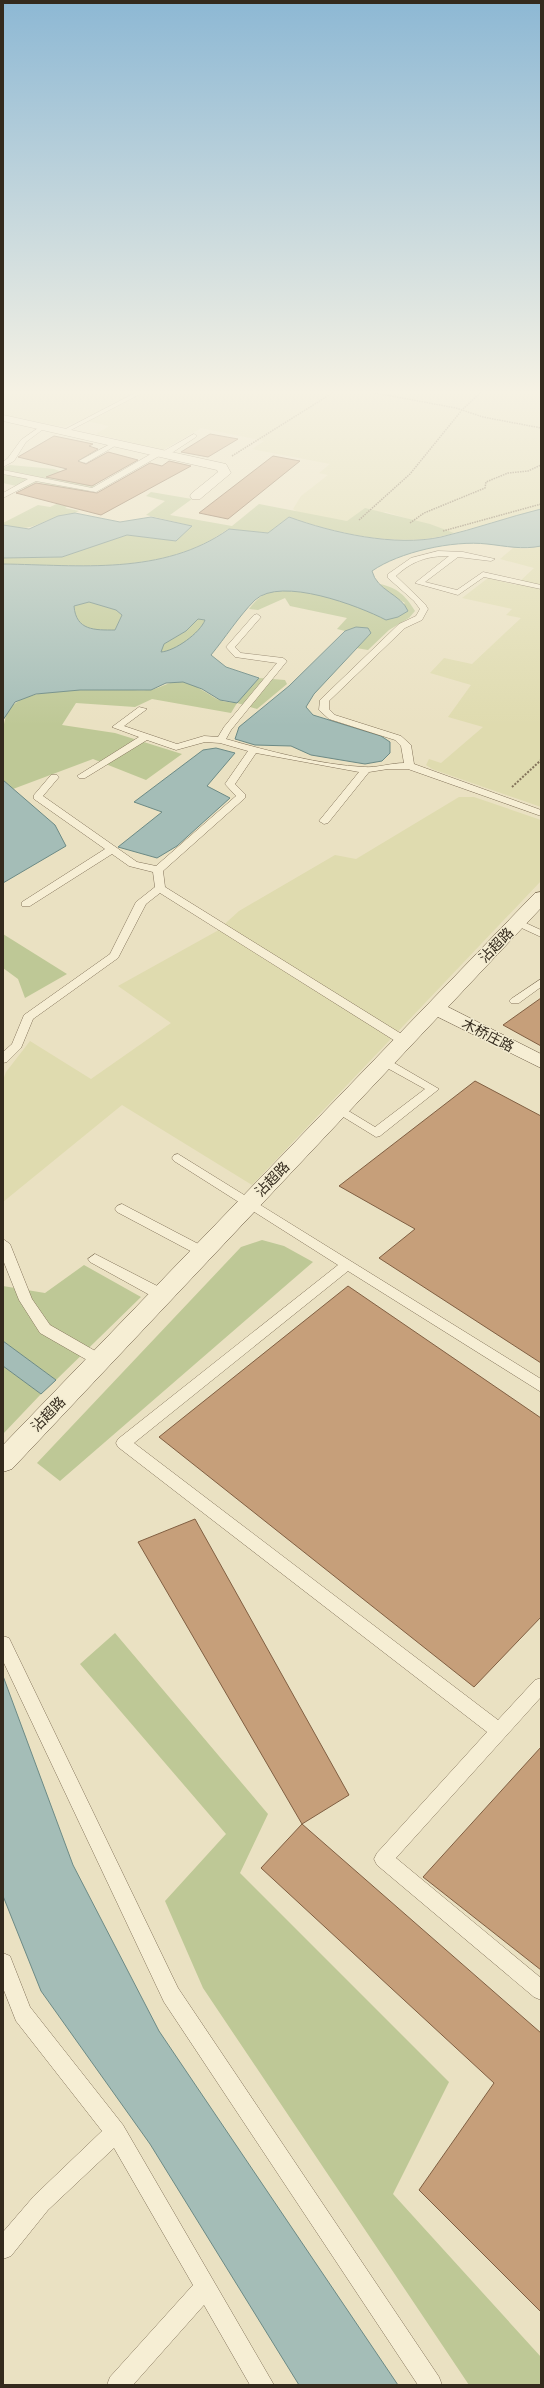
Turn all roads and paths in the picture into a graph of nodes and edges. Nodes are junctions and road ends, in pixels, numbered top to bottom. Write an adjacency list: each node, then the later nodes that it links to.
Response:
1 (378, 503): 4 (path)
2 (447, 503): 5 (path)
3 (541, 504): 6 (path)
4 (360, 520)
5 (410, 523)
6 (443, 531)
7 (457, 554): 8 (lane); 9 (lane); 16 (lane)
8 (491, 559)
9 (541, 587)
10 (257, 617): 13 (lane)
11 (142, 709): 12 (lane)
12 (146, 737): 13 (lane); 18 (lane)
13 (221, 740): 14 (lane)
14 (254, 750): 17 (lane); 24 (lane)
15 (541, 760): 20 (path)
16 (409, 766): 17 (lane); 20 (lane)
17 (366, 770): 22 (lane)
18 (82, 776)
19 (54, 777): 23 (lane)
20 (500, 798): 21 (lane)
21 (541, 813)
22 (324, 821)
23 (111, 850): 24 (lane); 27 (lane)
24 (158, 870): 25 (lane)
25 (160, 888): 33 (lane); 34 (lane)
26 (541, 897): 28 (street, 沾超路)
27 (26, 904)
28 (517, 922): 29 (lane); 32 (street, 沾超路)
29 (541, 934)
30 (541, 982): 31 (lane)
31 (515, 1001)
32 (435, 1008): 33 (street, 沾超路); 36 (street, 木桥庄路)
33 (404, 1041): 35 (street, 沾超路)
34 (3, 1058)
35 (384, 1061): 37 (street, 沾超路); 37 (lane)
36 (541, 1062)
37 (338, 1110): 39 (street, 沾超路)
38 (178, 1158): 39 (lane)
39 (248, 1204): 42 (street, 沾超路); 44 (lane)
40 (122, 1209): 42 (lane)
41 (3, 1244): 46 (lane)
42 (203, 1252): 45 (street, 沾超路)
43 (95, 1259): 45 (lane)
44 (347, 1265): 47 (lane); 51 (lane)
45 (162, 1295): 46 (street, 沾超路)
46 (99, 1360): 48 (street, 沾超路)
47 (541, 1386)
48 (3, 1462)
49 (3, 1643): 59 (lane)
50 (541, 1685): 51 (lane)
51 (500, 1731): 53 (lane)
52 (3, 1963): 54 (lane)
53 (541, 1990)
54 (116, 2132): 55 (lane); 56 (lane)
55 (3, 2248)
56 (206, 2286): 57 (lane); 58 (lane)
57 (118, 2385)
58 (263, 2385)
59 (431, 2385)

